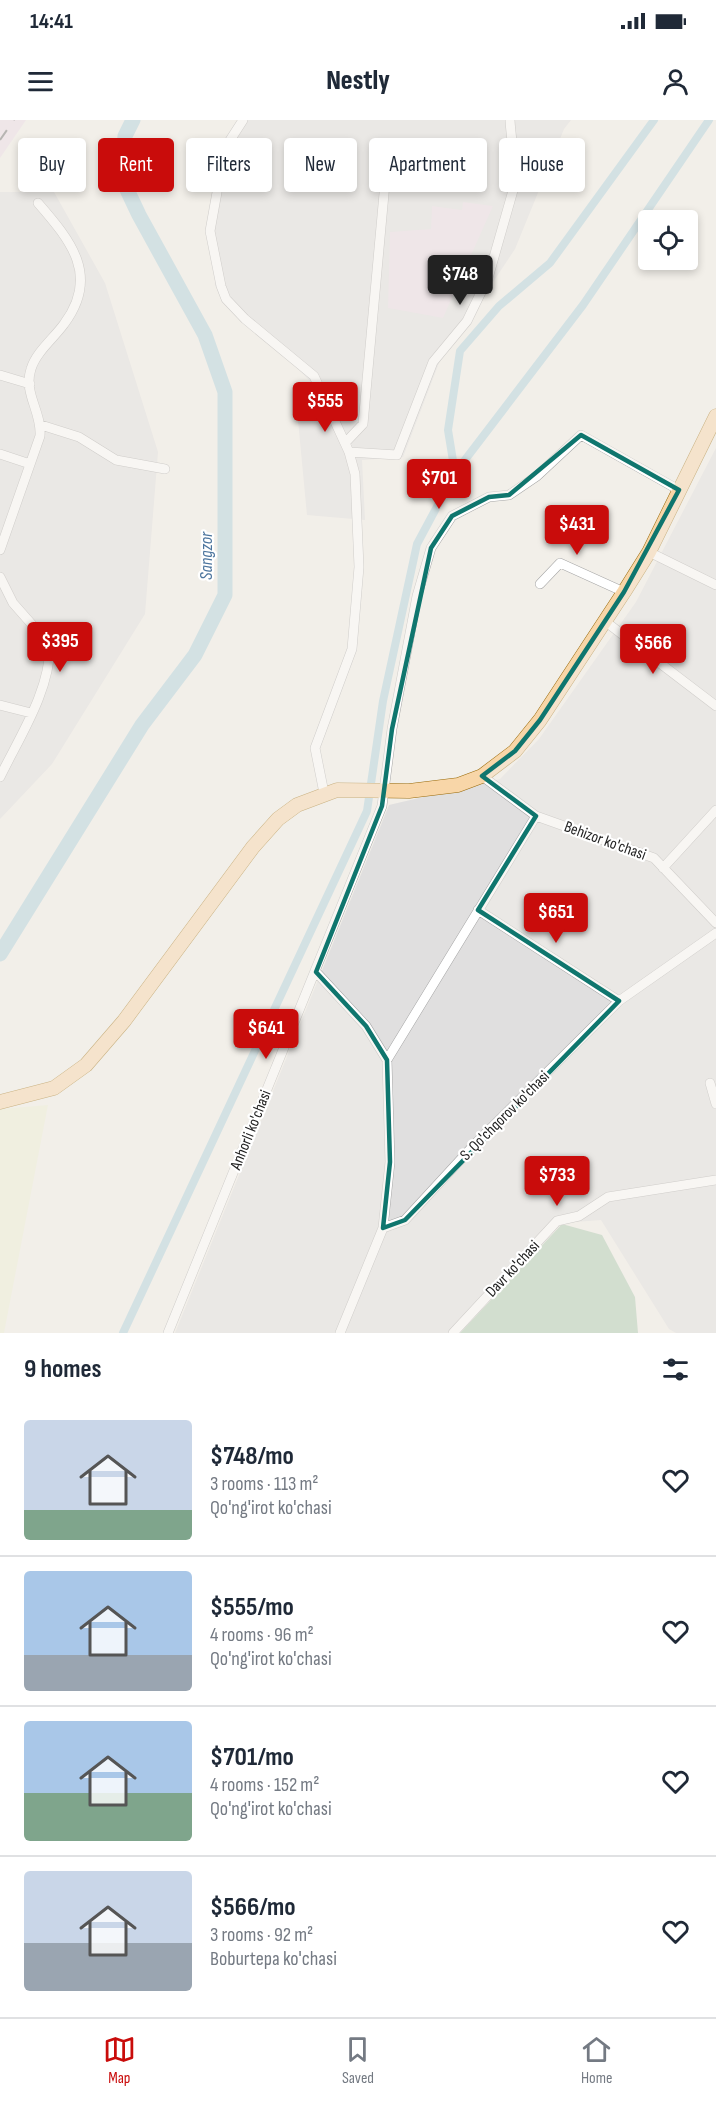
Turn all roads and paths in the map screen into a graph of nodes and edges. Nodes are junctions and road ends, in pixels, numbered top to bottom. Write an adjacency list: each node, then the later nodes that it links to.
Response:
1 (243, 120): 9 (street)
2 (510, 120): 9 (street)
3 (384, 192): 9 (street)
4 (38, 203): 6 (street)
5 (0, 375): 6 (street)
6 (30, 384): 8 (street)
7 (716, 416): 13 (main road)
8 (41, 425): 11 (street); 12 (street)
9 (347, 448): 28 (street)
10 (0, 454): 11 (street)
11 (30, 464): 14 (street)
12 (165, 470)
13 (679, 490): 16 (main road); 27 (street, Anhorli ko'chasi)
14 (4, 524): 15 (street)
15 (0, 550)
16 (649, 552): 19 (street); 20 (main road)
17 (0, 577): 24 (street)
18 (540, 584): 20 (street)
19 (716, 585)
20 (624, 592): 21 (main road)
21 (606, 622): 23 (street); 25 (main road)
22 (0, 705): 24 (street)
23 (716, 706)
24 (31, 713): 26 (street)
25 (482, 776): 27 (main road); 30 (street, Behizor ko'chasi)
26 (0, 777)
27 (385, 792): 28 (main road); 35 (street, Anhorli ko'chasi)
28 (324, 793): 39 (main road)
29 (716, 810): 31 (street)
30 (536, 816): 31 (street, Behizor ko'chasi); 32 (street)
31 (663, 868): 33 (street, Behizor ko'chasi)
32 (478, 910): 36 (street); 37 (street)
33 (716, 923)
34 (716, 933): 36 (street, S. Qo'chqorov ko'chasi)
35 (316, 972): 37 (street); 43 (street, Anhorli ko'chasi)
36 (620, 1001): 42 (street, S. Qo'chqorov ko'chasi)
37 (387, 1060): 42 (street)
38 (710, 1083): 40 (street)
39 (0, 1102)
40 (716, 1104)
41 (716, 1180): 45 (street, Davr ko'chasi)
42 (383, 1228): 44 (street)
43 (168, 1333)
44 (340, 1333)
45 (453, 1333)

